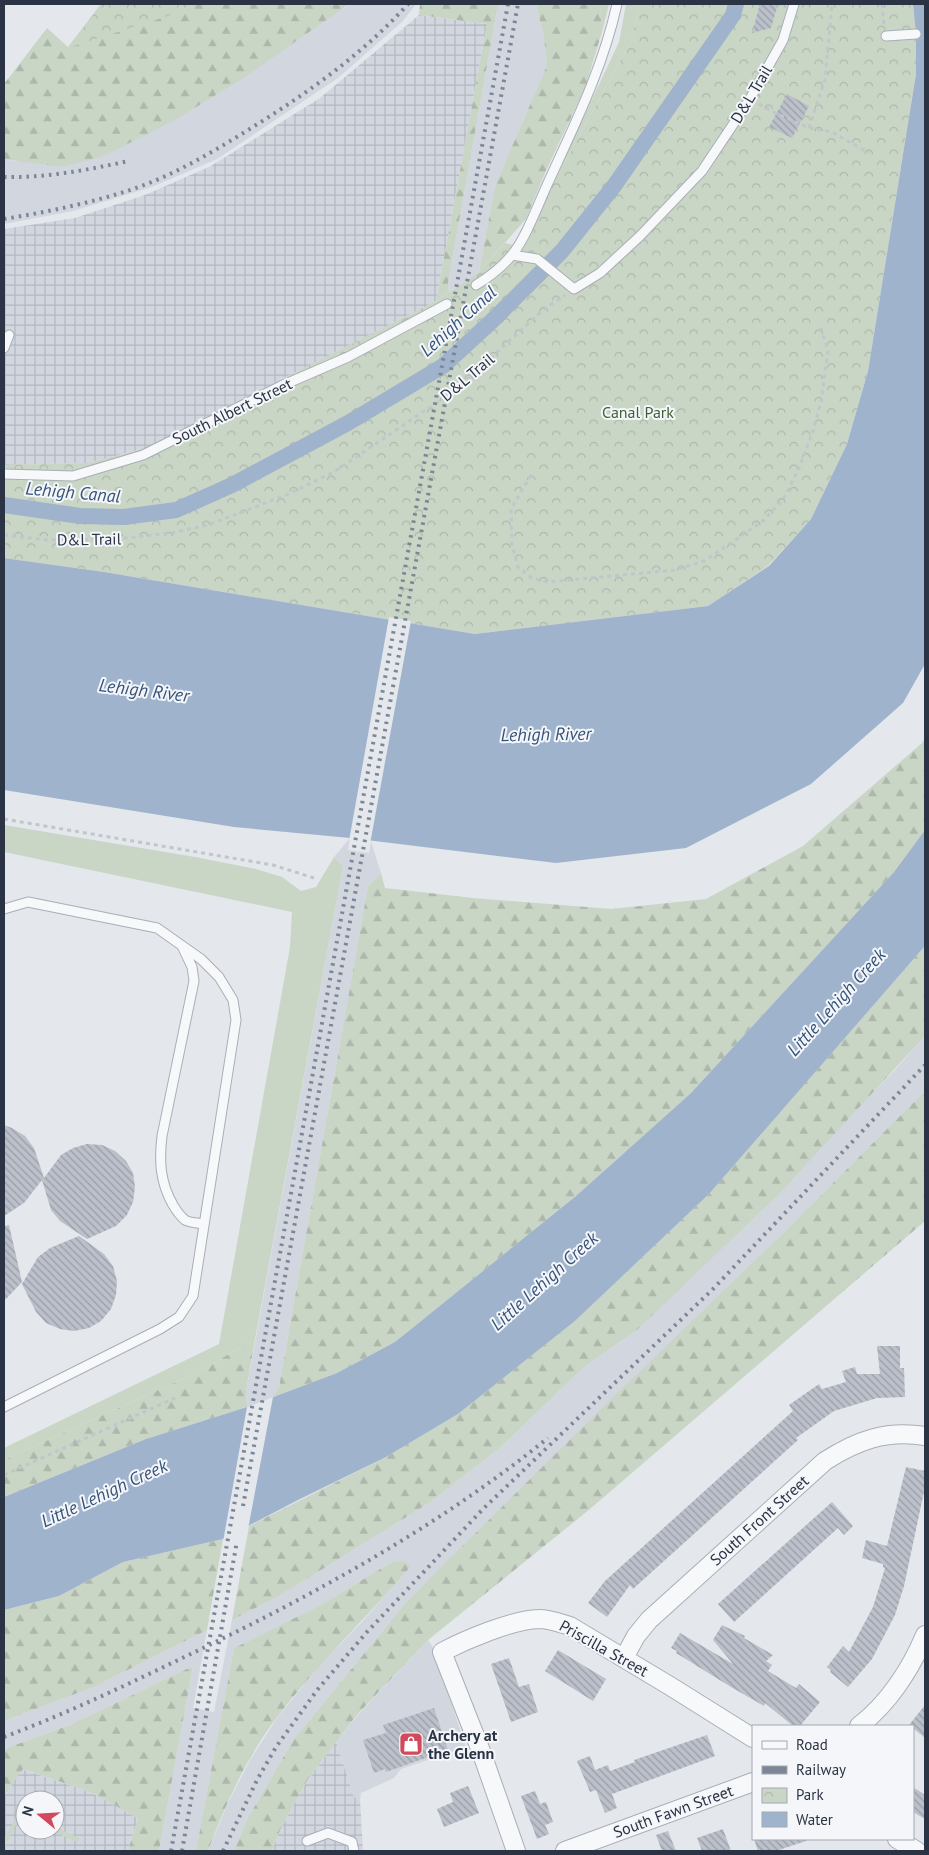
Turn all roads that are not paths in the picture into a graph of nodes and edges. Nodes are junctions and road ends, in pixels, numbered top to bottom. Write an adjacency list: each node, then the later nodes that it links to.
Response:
1 (616, 4): 5 (lane)
2 (794, 4): 5 (lane, D&L Trail)
3 (916, 34): 4 (lane)
4 (886, 36)
5 (512, 255): 6 (lane)
6 (476, 285)
7 (448, 304): 10 (lane, South Albert Street)
8 (9, 335): 9 (lane)
9 (4, 348)
10 (4, 474)
11 (4, 909): 12 (lane)
12 (181, 944): 13 (lane); 13 (lane)
13 (204, 1224): 14 (lane)
14 (4, 1407)
15 (925, 1436): 17 (street, South Front Street)
16 (925, 1636): 18 (street)
17 (624, 1658): 19 (street, Priscilla Street); 24 (street, Priscilla Street)
18 (860, 1725)
19 (752, 1737)
20 (752, 1782): 25 (street, South Fawn Street)
21 (899, 1840): 26 (street)
22 (307, 1841): 23 (lane)
23 (354, 1851)
24 (516, 1851)
25 (565, 1851)
26 (916, 1851)

